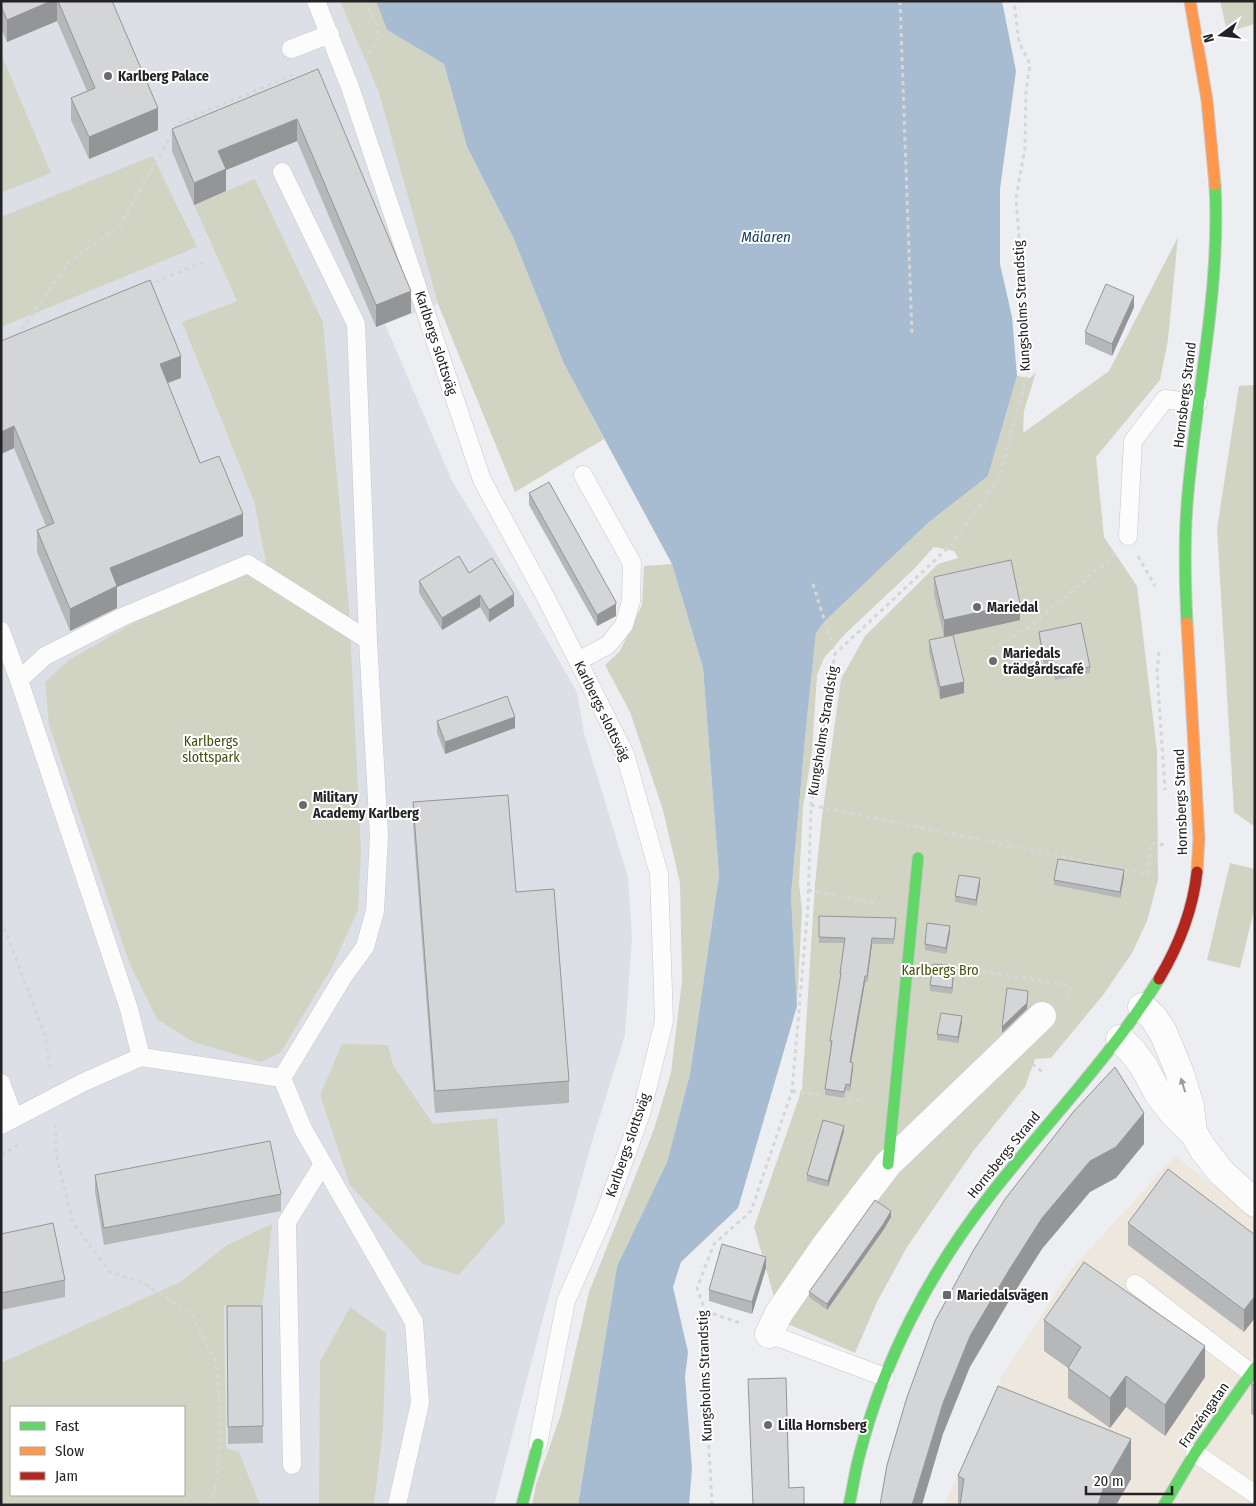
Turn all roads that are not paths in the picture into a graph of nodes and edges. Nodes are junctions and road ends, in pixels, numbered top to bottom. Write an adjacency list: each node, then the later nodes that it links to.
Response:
1 (316, 1): 3 (lane, Karlbergs slottsväg)
2 (1190, 1): 6 (street, Hornsbergs Strand)
3 (330, 34): 4 (lane); 11 (lane, Karlbergs slottsväg)
4 (291, 49)
5 (282, 172): 10 (lane)
6 (1198, 403): 8 (lane); 14 (street, Hornsbergs Strand)
7 (583, 475): 11 (lane)
8 (1128, 536)
9 (1, 631): 12 (lane)
10 (368, 640): 12 (lane); 18 (lane)
11 (578, 661): 29 (lane, Karlbergs slottsväg)
12 (19, 680): 17 (lane)
13 (918, 858): 23 (street)
14 (1142, 1007): 16 (street, Hornsbergs Strand); 21 (street, one-way to 14)
15 (1042, 1016): 23 (street)
16 (1120, 1039): 21 (street); 28 (street, Hornsbergs Strand)
17 (141, 1057): 18 (lane); 20 (lane)
18 (282, 1078): 22 (lane)
19 (1, 1083): 20 (lane)
20 (8, 1122)
21 (1193, 1132): 24 (street)
22 (323, 1164): 31 (lane); 33 (lane)
23 (888, 1164): 26 (street)
24 (1255, 1203)
25 (1135, 1284): 27 (lane)
26 (769, 1334): 28 (lane)
27 (1253, 1371): 30 (street, Franzéngatan)
28 (886, 1377): 35 (street, Hornsbergs Strand)
29 (538, 1444): 34 (street, Karlbergs slottsväg)
30 (1195, 1453): 32 (lane); 36 (street, Franzéngatan)
31 (292, 1465)
32 (1255, 1494)
33 (397, 1505)
34 (522, 1505)
35 (849, 1505)
36 (1164, 1505)

